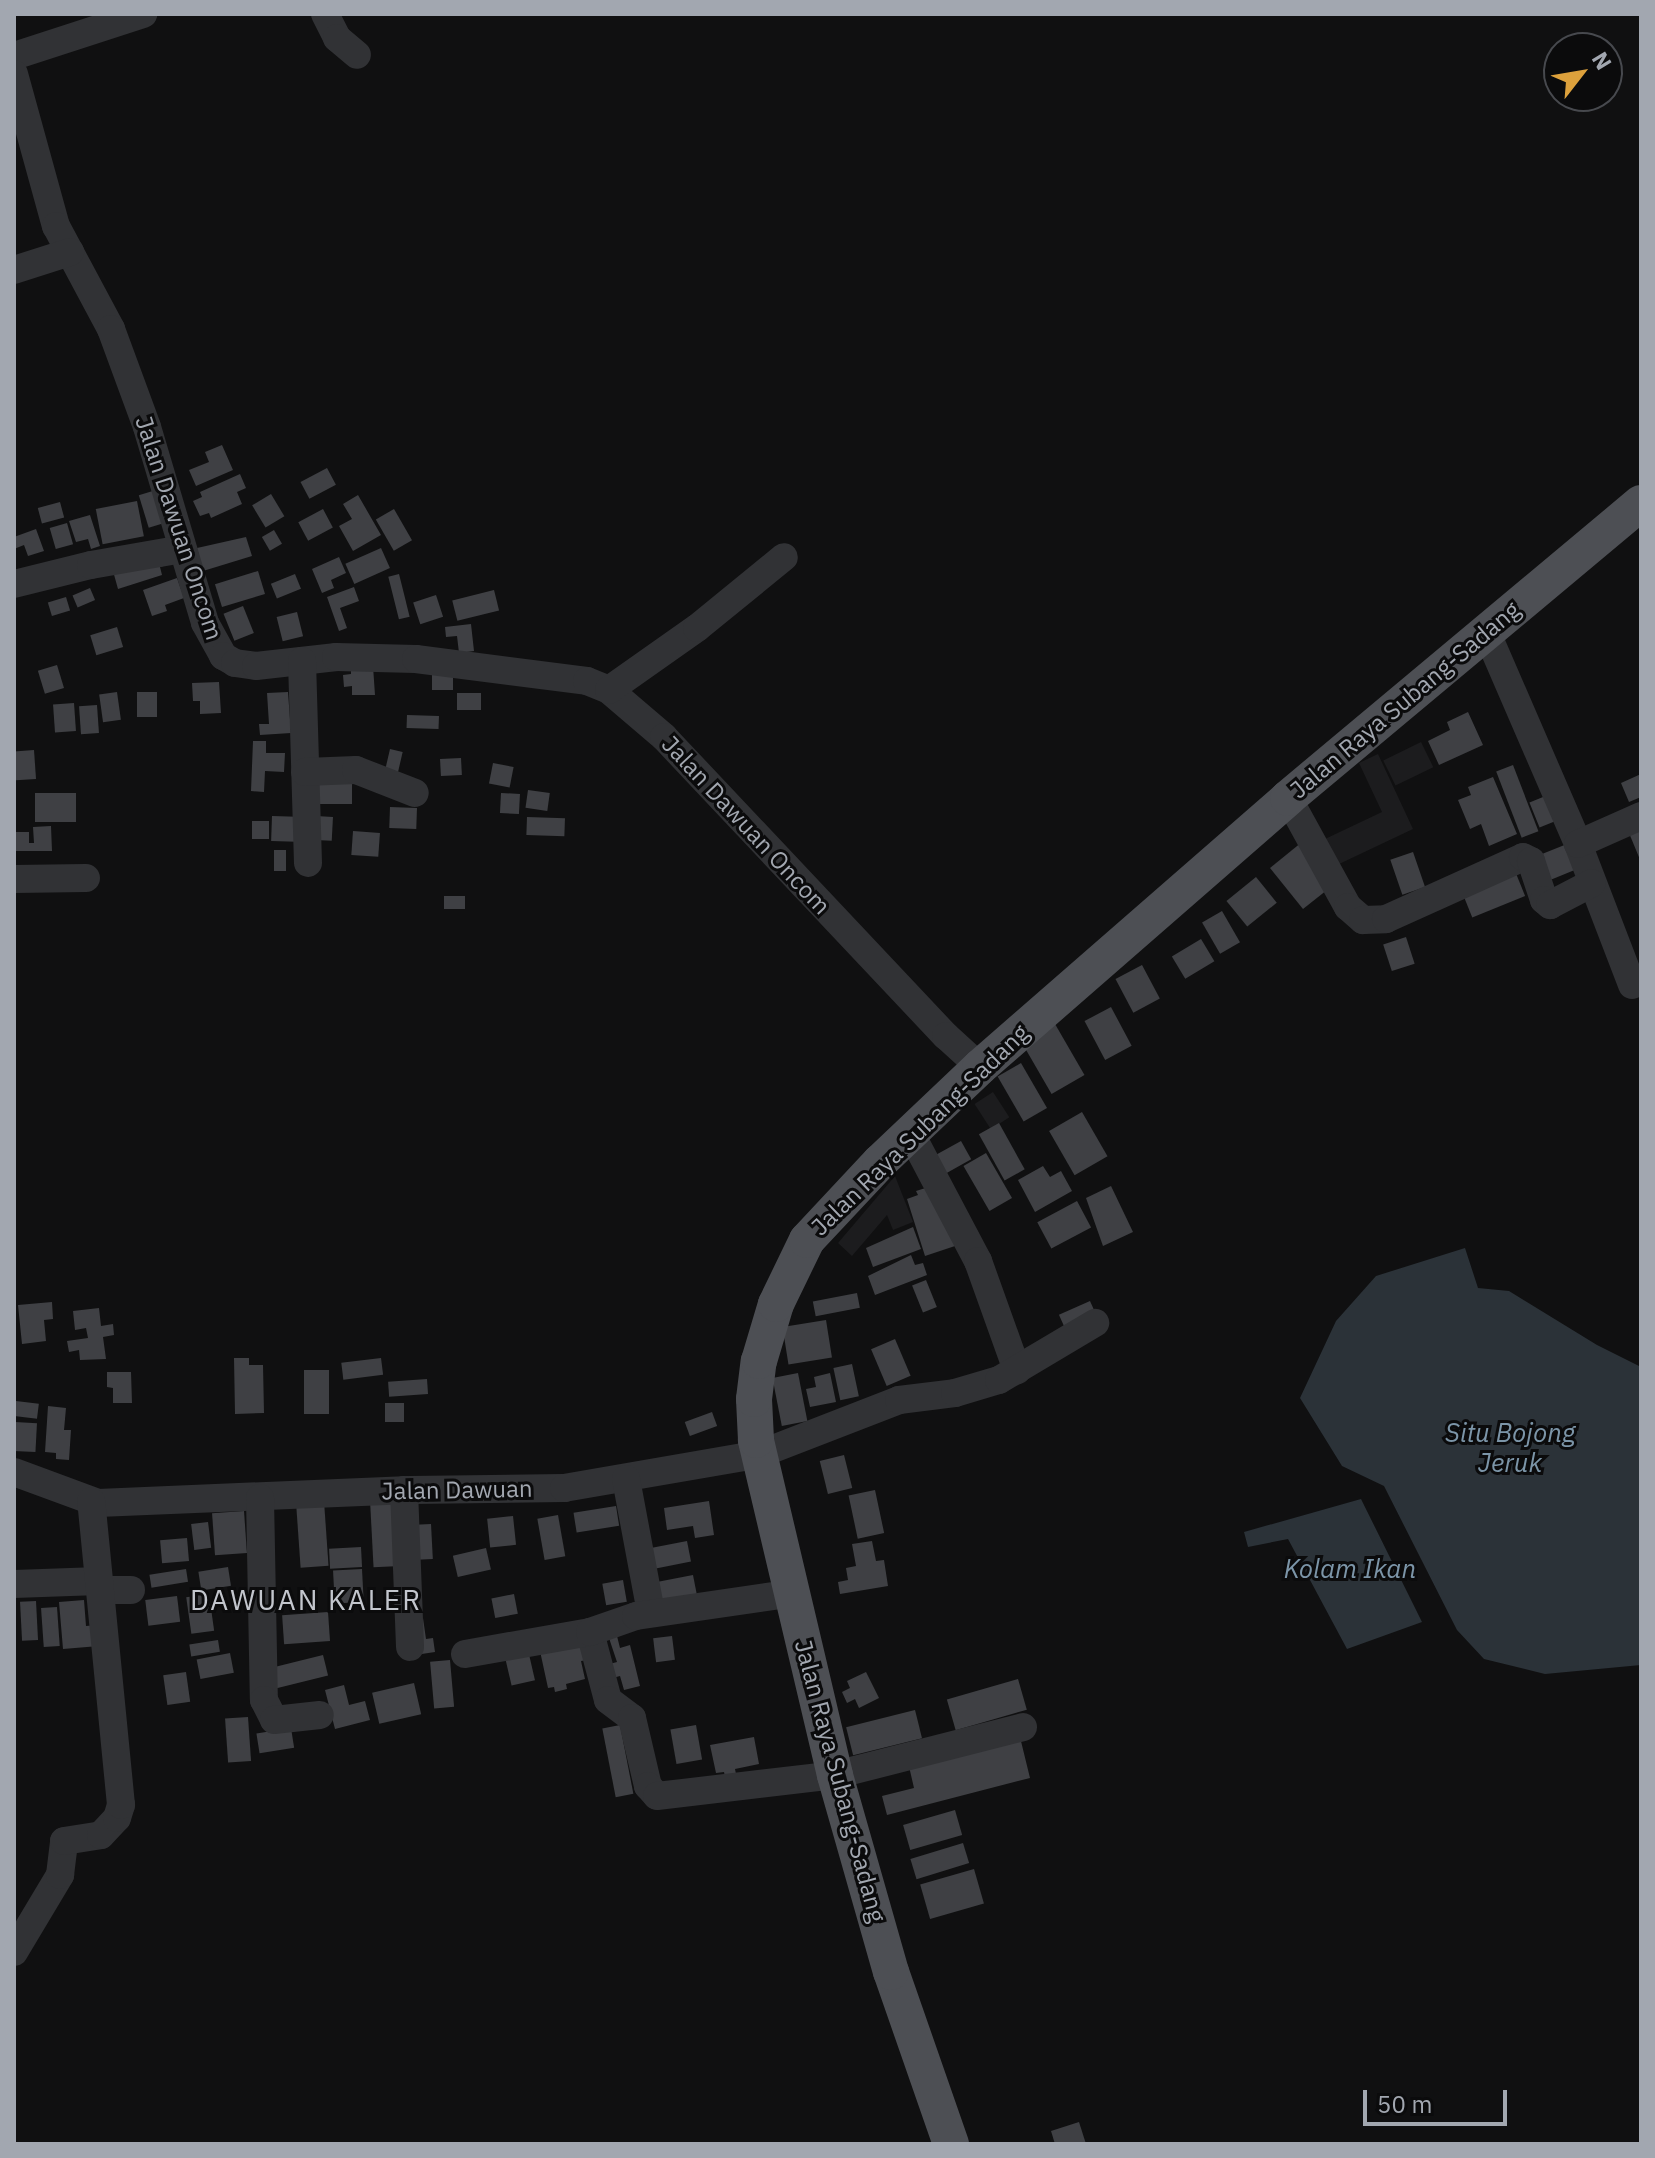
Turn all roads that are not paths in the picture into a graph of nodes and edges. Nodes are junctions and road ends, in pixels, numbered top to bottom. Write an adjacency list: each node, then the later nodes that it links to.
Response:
1 (143, 14): 4 (street)
2 (325, 14): 3 (street)
3 (357, 55)
4 (14, 56)
5 (14, 74): 6 (street, Jalan Dawuan Oncom)
6 (70, 252): 7 (street); 9 (street, Jalan Dawuan Oncom)
7 (14, 270)
8 (1641, 503): 12 (main road, Jalan Raya Subang-Sadang)
9 (183, 549): 11 (street); 13 (street, Jalan Dawuan Oncom)
10 (784, 557): 14 (street)
11 (14, 584)
12 (1486, 631): 17 (main road, Jalan Raya Subang-Sadang); 19 (street)
13 (302, 661): 14 (street, Jalan Dawuan Oncom); 15 (street)
14 (609, 690): 25 (street, Jalan Dawuan Oncom)
15 (305, 772): 16 (street); 20 (street)
16 (415, 793)
17 (1288, 798): 23 (street); 25 (main road, Jalan Raya Subang-Sadang)
18 (1641, 816): 19 (street)
19 (1578, 844): 23 (street)
20 (308, 863)
21 (86, 878): 22 (street)
22 (14, 879)
23 (1592, 883): 24 (street)
24 (1632, 985)
25 (980, 1067): 26 (main road, Jalan Raya Subang-Sadang)
26 (911, 1134): 28 (street); 29 (main road, Jalan Raya Subang-Sadang)
27 (1095, 1323): 28 (street, Jalan Dawuan)
28 (1017, 1370): 29 (street, Jalan Dawuan)
29 (760, 1454): 31 (street, Jalan Dawuan); 38 (main road, Jalan Raya Subang-Sadang)
30 (14, 1472): 34 (street)
31 (626, 1479): 32 (street, Jalan Dawuan); 39 (street)
32 (404, 1490): 33 (street, Jalan Dawuan); 41 (street)
33 (260, 1498): 34 (street, Jalan Dawuan); 43 (street)
34 (95, 1502): 36 (street)
35 (14, 1584): 36 (street)
36 (100, 1585): 37 (street); 46 (street)
37 (131, 1590)
38 (793, 1593): 39 (street); 45 (main road, Jalan Raya Subang-Sadang)
39 (651, 1613): 40 (street)
40 (590, 1632): 42 (street); 45 (street)
41 (410, 1647)
42 (465, 1654)
43 (320, 1715)
44 (1023, 1727): 45 (street)
45 (835, 1775): 47 (main road, Jalan Raya Subang-Sadang)
46 (14, 1952)
47 (951, 2144)

